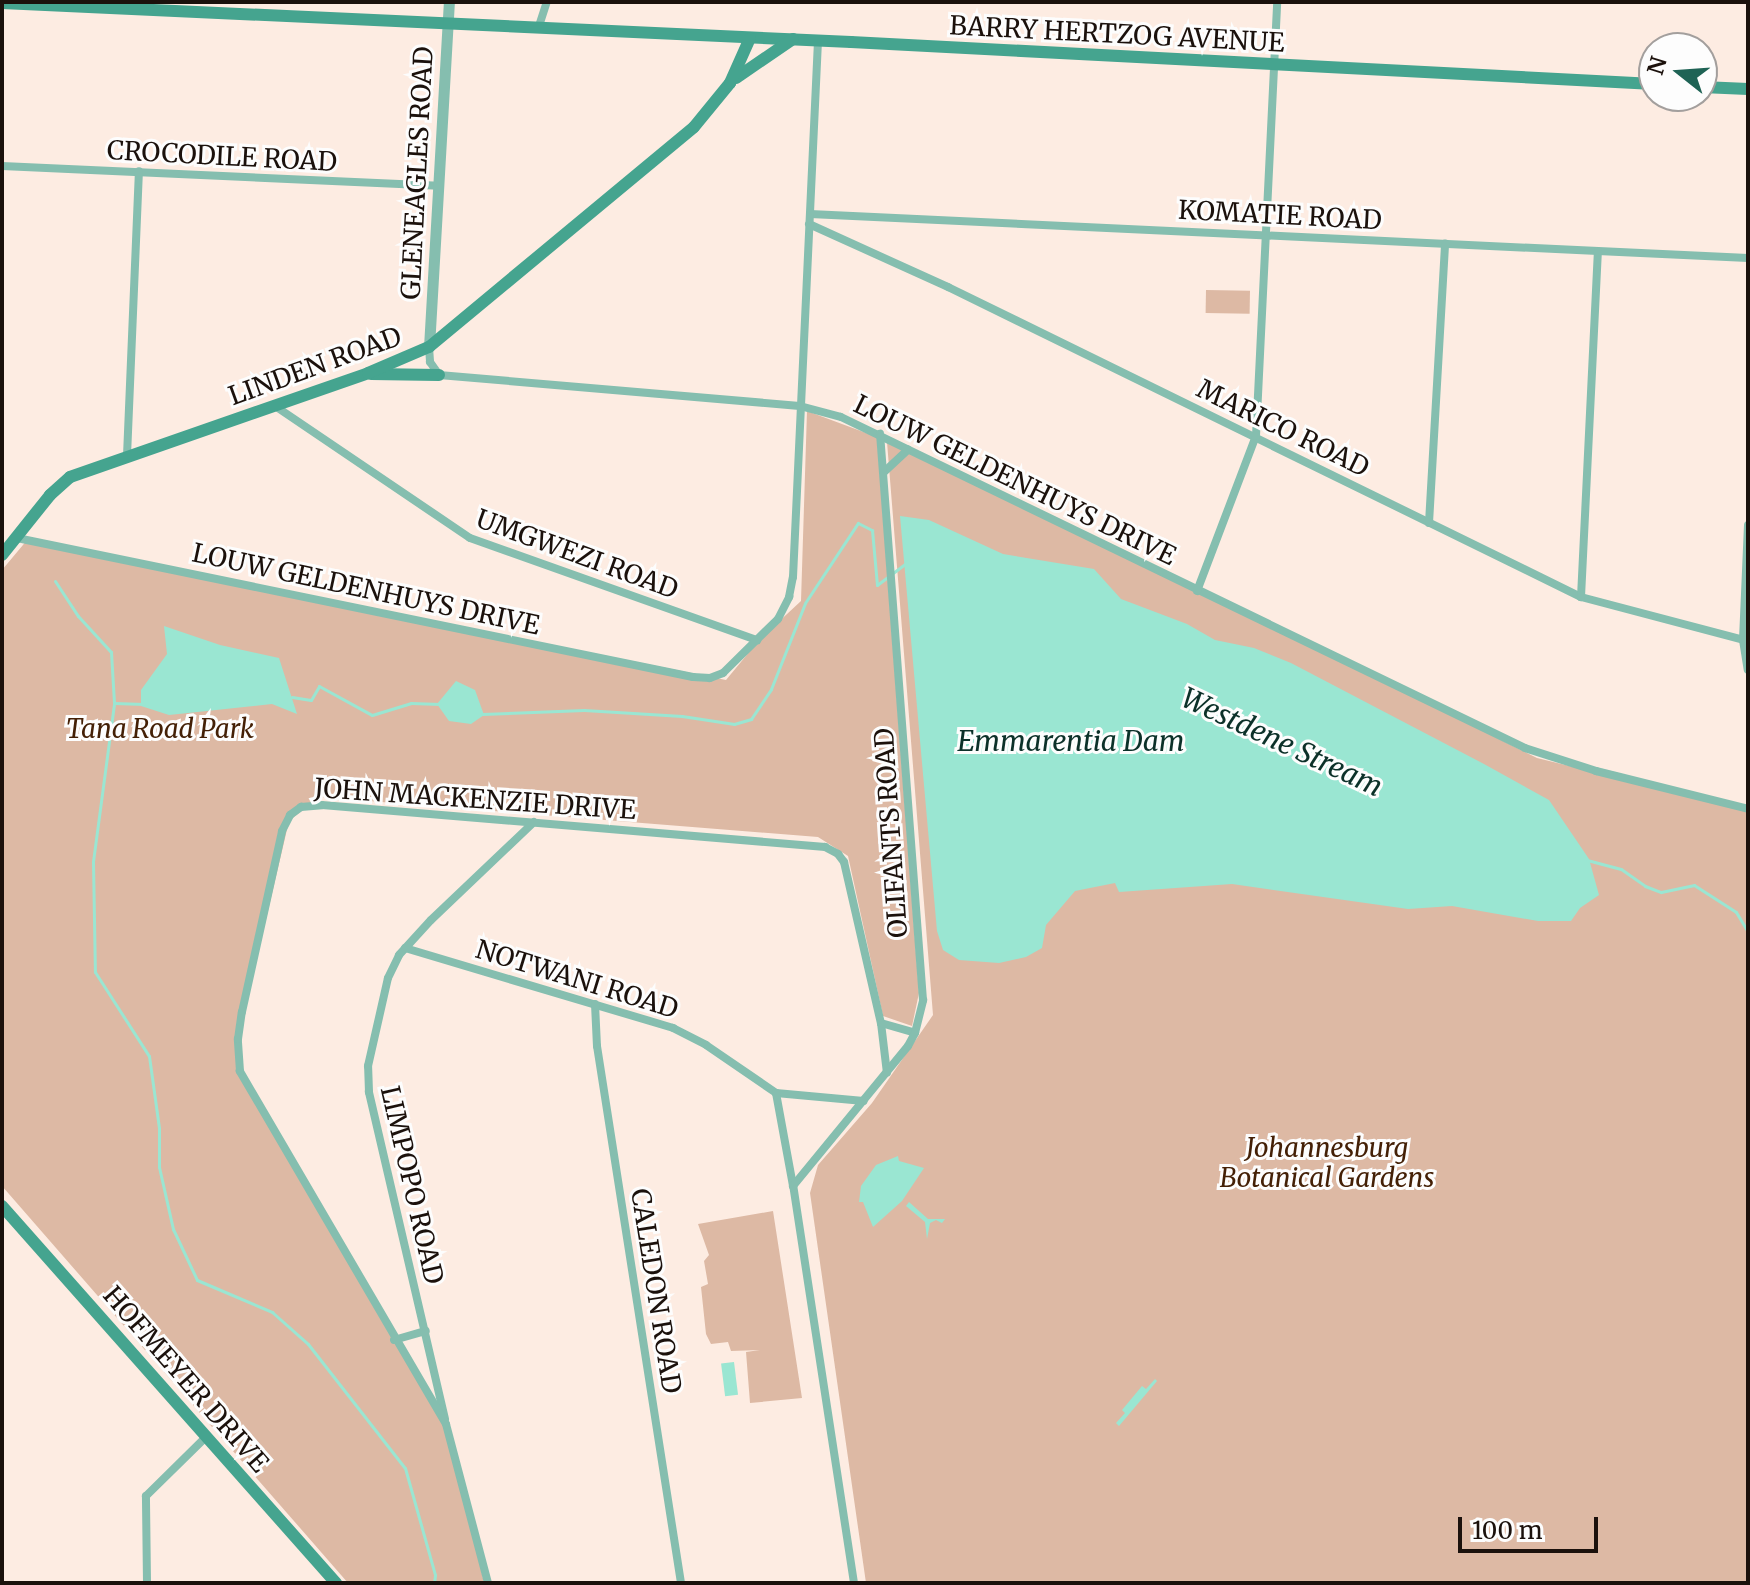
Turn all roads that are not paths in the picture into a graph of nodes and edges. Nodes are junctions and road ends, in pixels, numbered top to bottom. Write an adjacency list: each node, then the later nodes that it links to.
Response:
1 (449, 2): 9 (street, GLENEAGLES ROAD)
2 (547, 2): 10 (street)
3 (1277, 2): 14 (street)
4 (2, 3): 5 (main road, BARRY HERTZOG AVENUE)
5 (20, 5): 6 (main road, BARRY HERTZOG AVENUE); 8 (main road)
6 (121, 5): 7 (main road, BARRY HERTZOG AVENUE)
7 (284, 10): 9 (main road, BARRY HERTZOG AVENUE)
8 (2, 12)
9 (448, 25): 10 (main road, BARRY HERTZOG AVENUE); 21 (street, GLENEAGLES ROAD)
10 (538, 29): 11 (main road, BARRY HERTZOG AVENUE)
11 (750, 38): 12 (main road, BARRY HERTZOG AVENUE); 15 (main road, LINDEN ROAD)
12 (793, 39): 13 (main road, BARRY HERTZOG AVENUE); 15 (main road)
13 (818, 40): 14 (main road, BARRY HERTZOG AVENUE); 22 (street)
14 (1274, 64): 16 (main road, BARRY HERTZOG AVENUE); 24 (street)
15 (730, 83): 28 (main road, LINDEN ROAD)
16 (1638, 83)
17 (1718, 88): 18 (main road)
18 (1748, 89)
19 (2, 166): 20 (street, CROCODILE ROAD)
20 (139, 171): 21 (street, CROCODILE ROAD); 36 (street)
21 (439, 186): 28 (street, GLENEAGLES ROAD)
22 (810, 214): 23 (street); 24 (street, KOMATIE ROAD)
23 (809, 224): 32 (street); 34 (street, MARICO ROAD)
24 (1266, 233): 25 (street, KOMATIE ROAD); 34 (street)
25 (1445, 243): 26 (street, KOMATIE ROAD); 38 (street)
26 (1598, 251): 27 (street, KOMATIE ROAD); 43 (street)
27 (1748, 258)
28 (429, 347): 29 (main road, LINDEN ROAD); 30 (street)
29 (368, 373): 30 (main road); 31 (main road, LINDEN ROAD)
30 (439, 375): 32 (street)
31 (275, 406): 36 (main road, LINDEN ROAD); 44 (street, UMGWEZI ROAD)
32 (800, 406): 33 (street, LOUW GELDENHUYS DRIVE); 44 (street, LOUW GELDENHUYS DRIVE)
33 (880, 434): 35 (street, LOUW GELDENHUYS DRIVE); 37 (street, OLIFANTS ROAD)
34 (1256, 436): 38 (street, MARICO ROAD); 42 (street)
35 (908, 450): 37 (street); 42 (street, LOUW GELDENHUYS DRIVE)
36 (127, 456): 40 (main road, LINDEN ROAD)
37 (884, 472): 52 (street, OLIFANTS ROAD)
38 (1429, 523): 43 (street, MARICO ROAD)
39 (1748, 525): 45 (street)
40 (17, 538): 41 (main road, LINDEN ROAD); 44 (street, LOUW GELDENHUYS DRIVE)
41 (2, 555)
42 (1197, 591): 47 (street, LOUW GELDENHUYS DRIVE)
43 (1581, 597): 45 (street, MARICO ROAD)
44 (757, 640)
45 (1746, 640): 46 (street)
46 (1748, 670)
47 (1748, 809)
48 (534, 822): 49 (street, LIMPOPO ROAD); 51 (street, JOHN MACKENZIE DRIVE); 59 (street, JOHN MACKENZIE DRIVE)
49 (405, 948): 50 (street, NOTWANI ROAD); 58 (street, LIMPOPO ROAD)
50 (595, 1004): 54 (street, NOTWANI ROAD); 65 (street, CALEDON ROAD)
51 (881, 1023): 52 (street); 53 (street, JOHN MACKENZIE DRIVE)
52 (915, 1033): 53 (street, OLIFANTS ROAD)
53 (887, 1073): 55 (street, OLIFANTS ROAD)
54 (776, 1093): 55 (street, NOTWANI ROAD); 56 (street)
55 (864, 1101): 56 (street, OLIFANTS ROAD)
56 (793, 1186): 66 (street)
57 (2, 1206): 61 (main road, HOFMEYER DRIVE)
58 (426, 1331): 59 (street); 60 (street, LIMPOPO ROAD)
59 (394, 1340): 60 (street, JOHN MACKENZIE DRIVE)
60 (446, 1424): 64 (street, JOHN MACKENZIE DRIVE)
61 (207, 1436): 62 (street); 63 (main road, HOFMEYER DRIVE)
62 (147, 1583)
63 (336, 1583)
64 (488, 1583)
65 (681, 1583)
66 (854, 1583)

